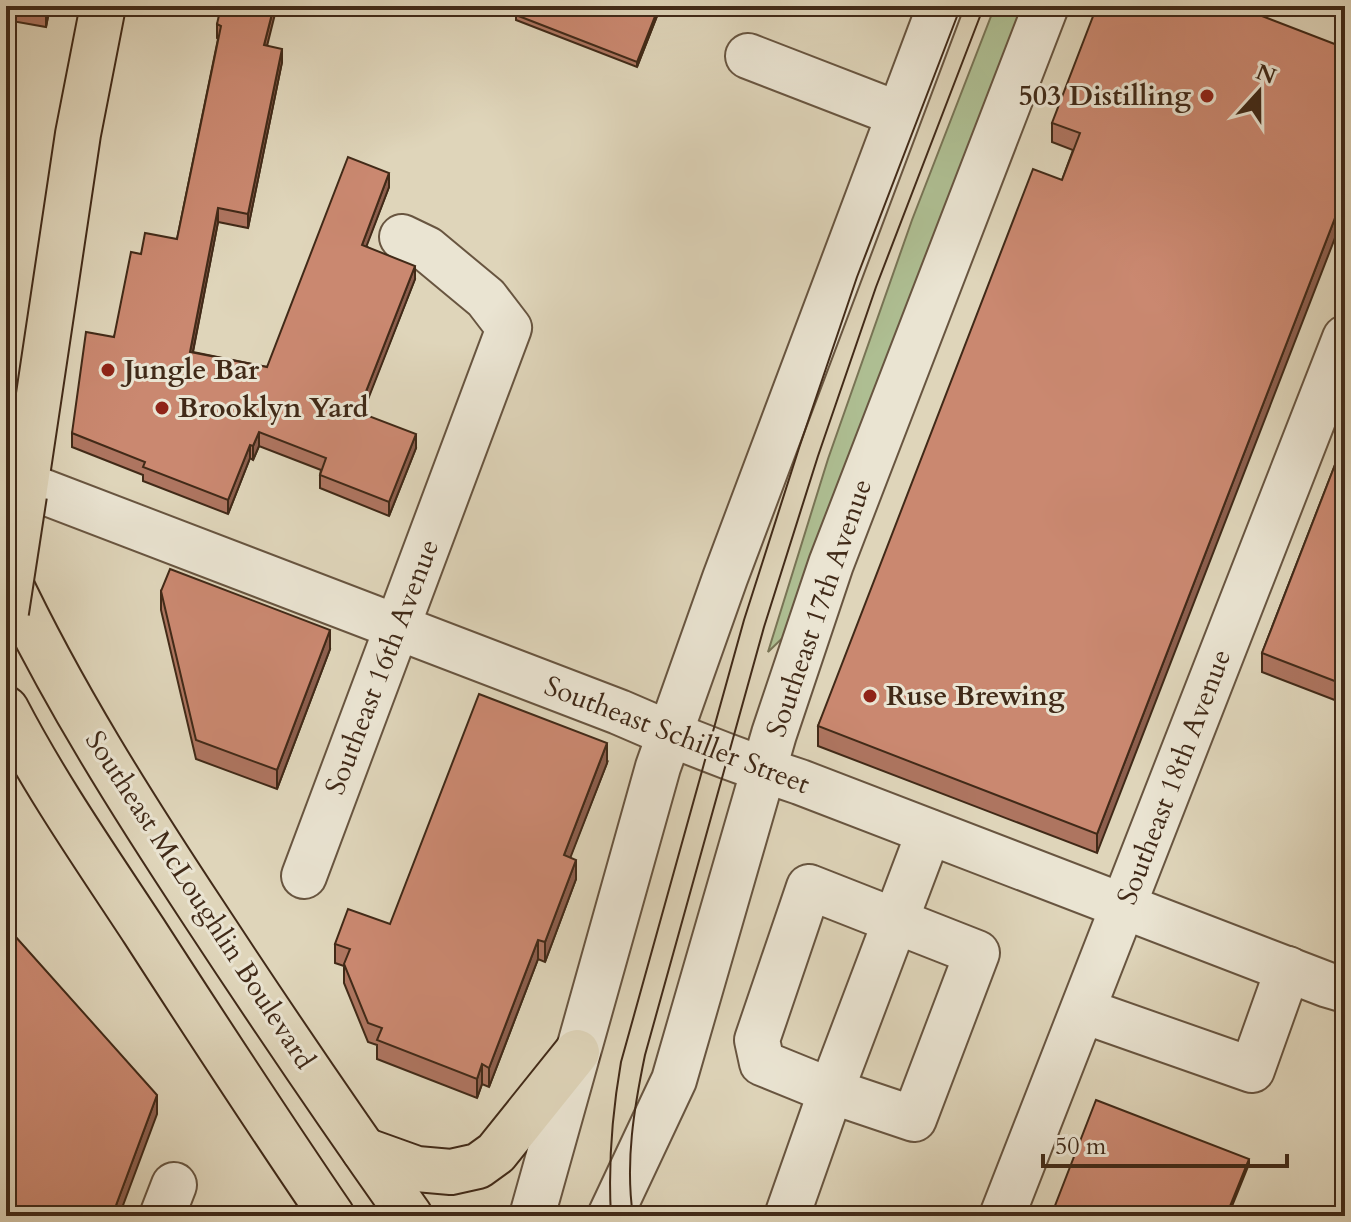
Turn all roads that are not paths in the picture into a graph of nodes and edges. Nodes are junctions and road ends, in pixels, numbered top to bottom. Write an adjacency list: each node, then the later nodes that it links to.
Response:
1 (103, 6): 8 (main road)
2 (940, 6): 5 (street)
3 (1046, 6): 14 (street, Southeast 17th Avenue)
4 (748, 56): 5 (street)
5 (898, 114): 13 (street)
6 (402, 237): 11 (street, Southeast 16th Avenue)
7 (1345, 338): 17 (street, Southeast 18th Avenue)
8 (25, 490): 10 (main road, bridge); 11 (street, Southeast Schiller Street)
9 (6, 575): 24 (main road, Southeast McLoughlin Boulevard)
10 (6, 612)
11 (397, 627): 13 (street, Southeast Schiller Street); 16 (street, Southeast 16th Avenue)
12 (6, 709): 25 (main road)
13 (669, 734): 14 (street, Southeast Schiller Street); 22 (street)
14 (763, 770): 15 (street, Southeast Schiller Street); 28 (street, Southeast 17th Avenue)
15 (929, 832): 17 (street, Southeast Schiller Street); 18 (street)
16 (304, 876)
17 (1124, 907): 19 (street, Southeast Schiller Street); 21 (street, Southeast 18th Avenue)
18 (895, 921): 23 (street); 23 (street); 23 (street)
19 (1288, 969): 20 (street, Southeast Schiller Street); 21 (street)
20 (1336, 987)
21 (1084, 1011): 30 (street, Southeast 18th Avenue)
22 (577, 1052): 24 (main road); 27 (street)
23 (831, 1091): 29 (street)
24 (364, 1150): 26 (main road, Southeast McLoughlin Boulevard)
25 (332, 1216)
26 (410, 1216)
27 (532, 1216)
28 (610, 1216)
29 (787, 1216)
30 (1002, 1216)

